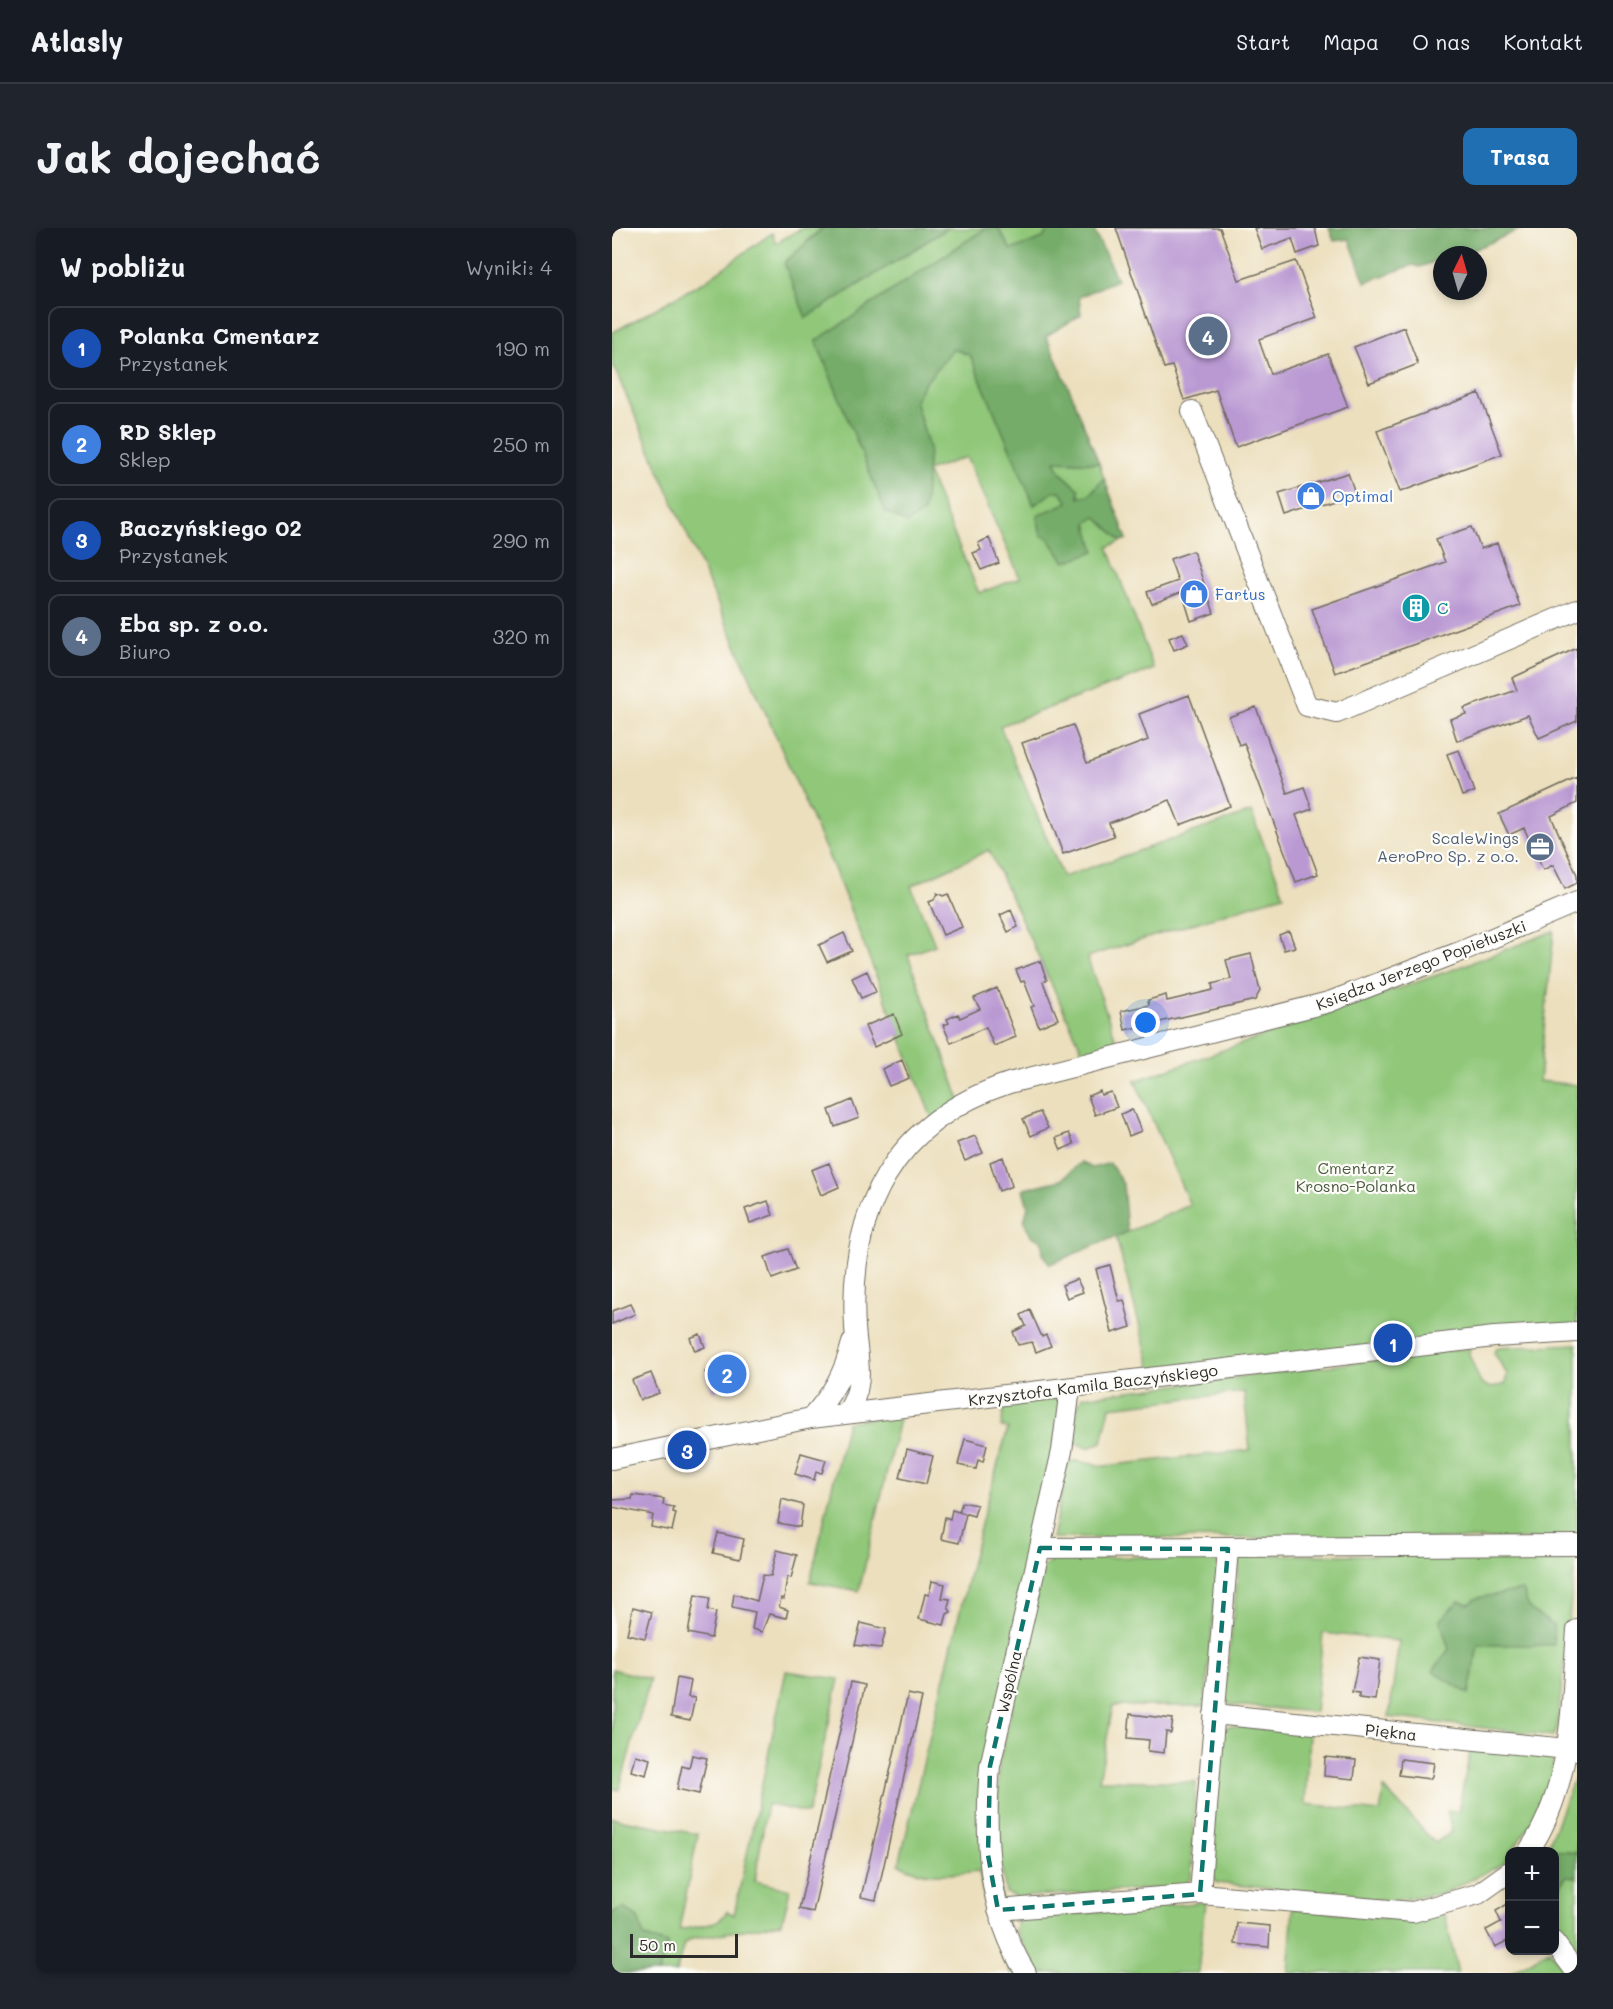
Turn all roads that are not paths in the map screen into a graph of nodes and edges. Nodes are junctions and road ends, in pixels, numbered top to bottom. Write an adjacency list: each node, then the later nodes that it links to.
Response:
1 (1192, 411): 2 (street)
2 (1577, 610)
3 (1577, 902): 4 (street, Księdza Jerzego Popiełuszki)
4 (855, 1328): 6 (street, Księdza Jerzego Popiełuszki); 8 (street, Księdza Jerzego Popiełuszki)
5 (1577, 1332): 7 (street, Krzysztofa Kamila Baczyńskiego)
6 (840, 1380): 10 (street); 11 (street, Księdza Jerzego Popiełuszki)
7 (1070, 1388): 9 (street, Krzysztofa Kamila Baczyńskiego); 14 (street, Wspólna)
8 (859, 1393): 9 (street); 10 (street)
9 (882, 1410): 10 (street, Krzysztofa Kamila Baczyńskiego)
10 (845, 1414): 11 (street, Krzysztofa Kamila Baczyńskiego)
11 (811, 1418): 12 (street, Krzysztofa Kamila Baczyńskiego)
12 (612, 1459)
13 (1577, 1545): 15 (street)
14 (1040, 1548): 15 (street); 22 (street, Wspólna)
15 (1228, 1549): 17 (street)
16 (1577, 1630): 18 (street)
17 (1214, 1714): 18 (street, Piękna); 21 (street)
18 (1572, 1749): 19 (street)
19 (1530, 1847)
20 (1505, 1878): 21 (street)
21 (1200, 1894): 22 (street)
22 (998, 1910): 24 (street, Wspólna)
23 (1559, 1949): 25 (street)
24 (1026, 1973)
25 (1577, 1973)

